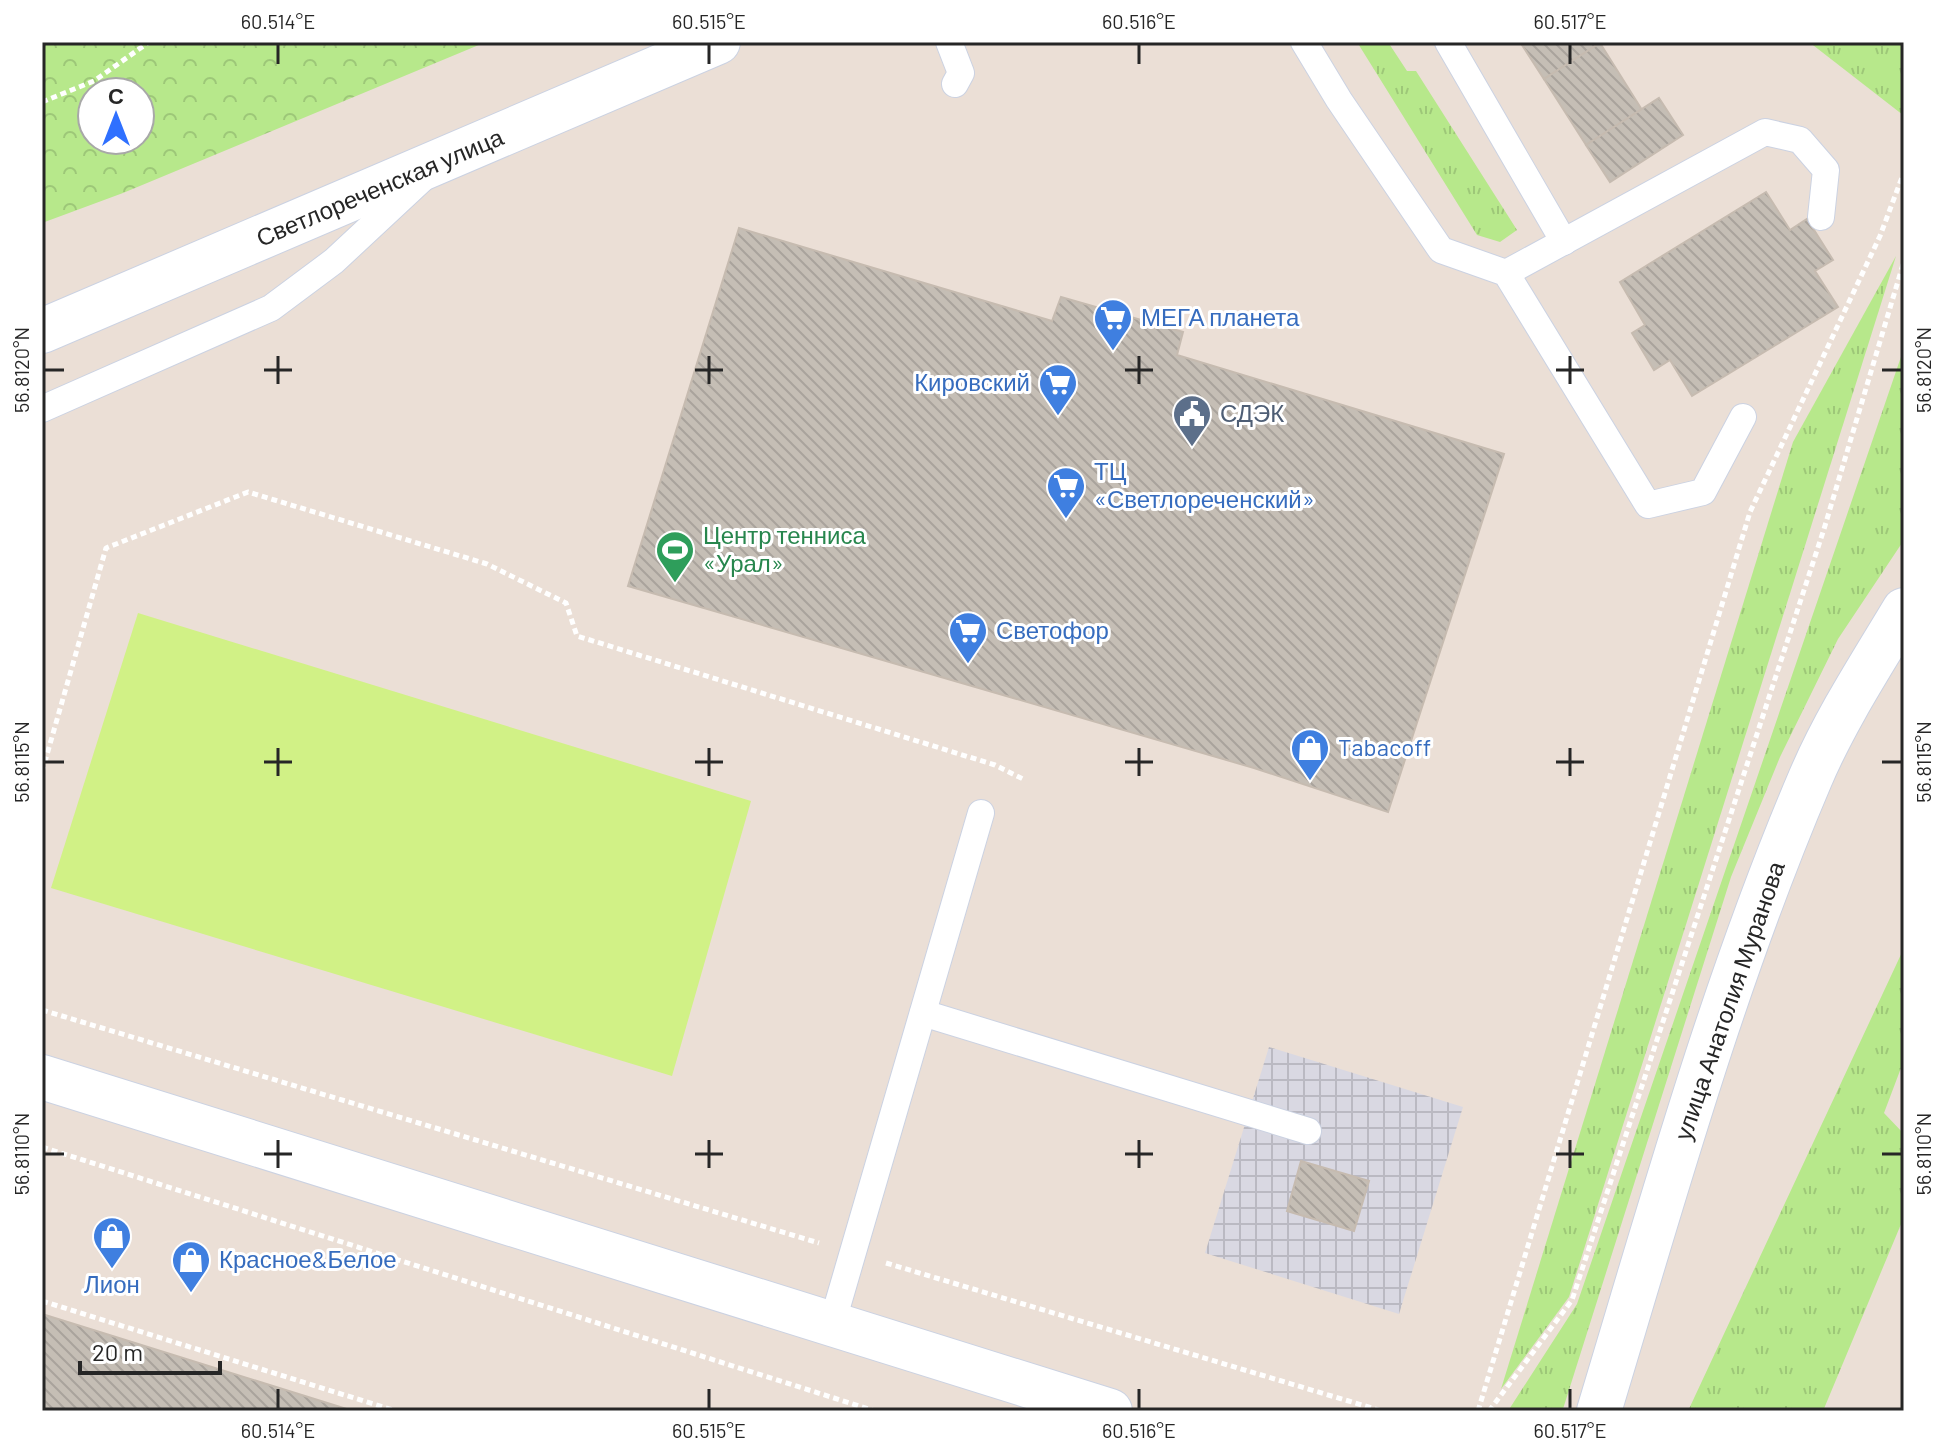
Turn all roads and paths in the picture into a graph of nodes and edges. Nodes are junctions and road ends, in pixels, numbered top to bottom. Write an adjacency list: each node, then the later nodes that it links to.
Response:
1 (149, 42): 7 (path)
2 (718, 42): 8 (street, Светлореченская улица)
3 (949, 42): 6 (lane)
4 (1304, 42): 13 (lane)
5 (1448, 42): 11 (lane)
6 (955, 84)
7 (42, 102)
8 (441, 162): 14 (street, Светлореченская улица); 15 (lane)
9 (1904, 172): 33 (path)
10 (1821, 217): 11 (lane)
11 (1564, 242): 13 (lane)
12 (1904, 261): 34 (path)
13 (1506, 273): 16 (lane)
14 (42, 331)
15 (42, 409)
16 (1743, 417)
17 (1904, 610): 35 (street, улица Анатолия Муранова)
18 (42, 772): 19 (path)
19 (1023, 779)
20 (981, 813): 22 (lane)
21 (42, 1010): 26 (path)
22 (923, 1013): 24 (lane); 26 (lane)
23 (42, 1077): 28 (street)
24 (1308, 1131)
25 (42, 1147): 30 (path)
26 (852, 1253): 28 (lane); 32 (path)
27 (42, 1301): 29 (path)
28 (832, 1324): 31 (street)
29 (396, 1411)
30 (875, 1411)
31 (1110, 1411)
32 (1382, 1411)
33 (1478, 1411)
34 (1489, 1411)
35 (1599, 1411)

